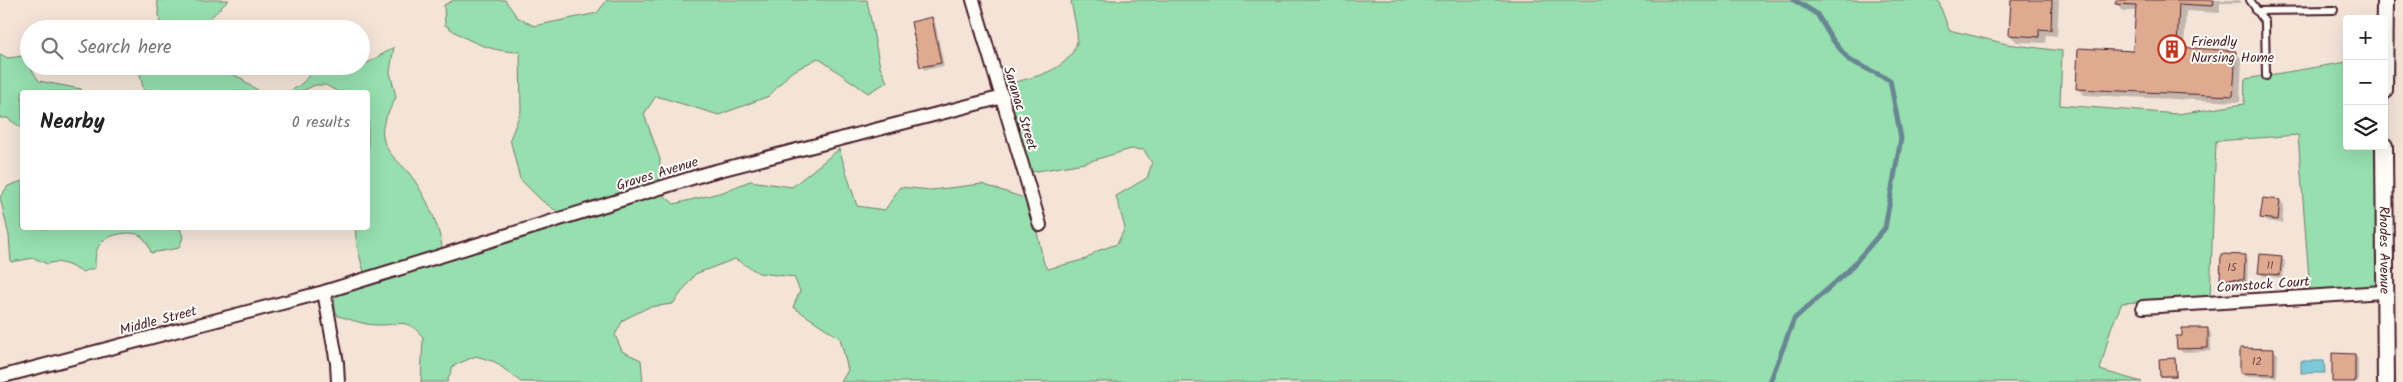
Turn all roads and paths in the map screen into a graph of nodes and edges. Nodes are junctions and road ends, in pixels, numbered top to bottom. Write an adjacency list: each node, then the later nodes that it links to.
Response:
1 (973, 0): 8 (street, Saranac Street)
2 (2250, 0): 5 (lane)
3 (2385, 0): 6 (street)
4 (2334, 10): 5 (lane)
5 (2256, 11): 7 (lane)
6 (2384, 60)
7 (2266, 76)
8 (1002, 97): 10 (street, Saranac Street); 11 (street, Graves Avenue)
9 (2384, 150): 12 (street, Rhodes Avenue)
10 (1040, 225)
11 (324, 292): 14 (street, Middle Street); 15 (street)
12 (2384, 292): 13 (street, Comstock Court); 16 (street, Rhodes Avenue)
13 (2143, 306)
14 (0, 377)
15 (338, 382)
16 (2386, 382)

